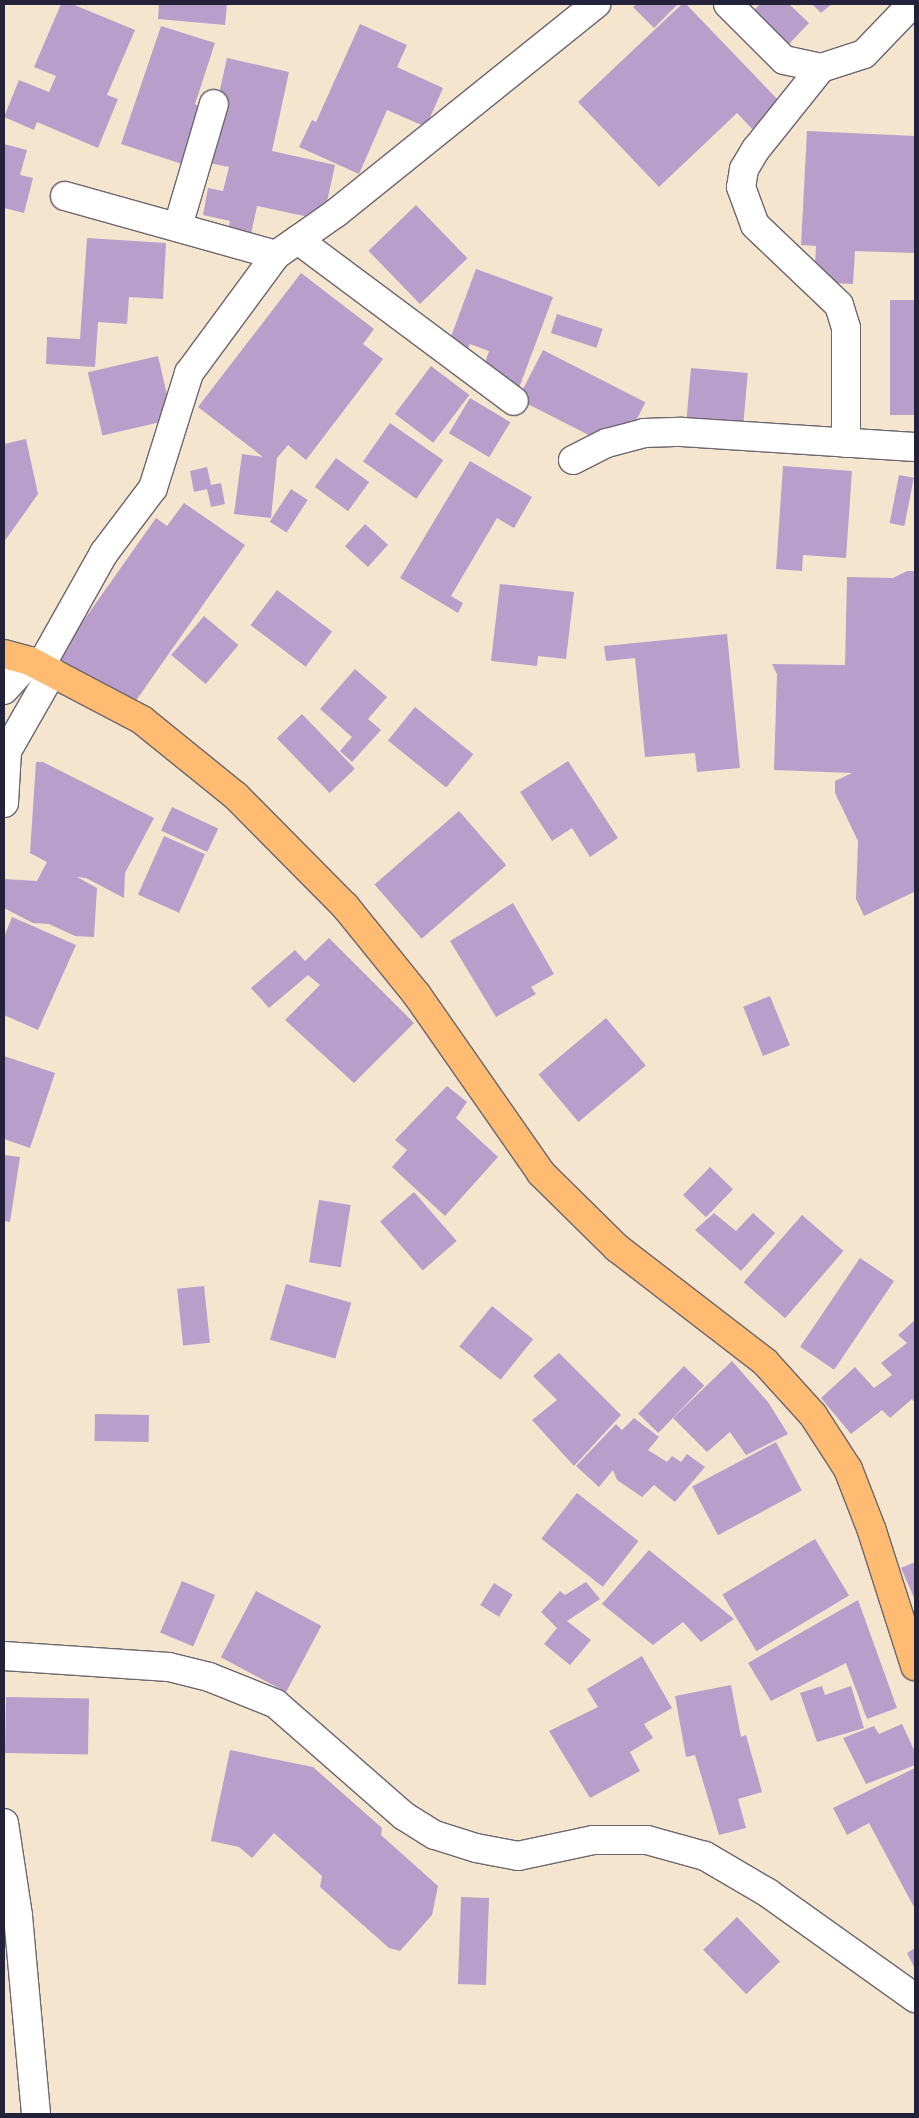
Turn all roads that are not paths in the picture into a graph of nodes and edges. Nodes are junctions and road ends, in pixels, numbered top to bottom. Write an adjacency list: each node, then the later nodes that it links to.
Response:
1 (596, 4): 8 (street)
2 (728, 4): 4 (street)
3 (912, 4): 4 (street)
4 (821, 68): 11 (street)
5 (214, 104): 7 (street)
6 (64, 196): 7 (street)
7 (178, 226): 9 (street)
8 (298, 240): 9 (street); 10 (street)
9 (276, 255): 15 (street)
10 (514, 401)
11 (846, 443): 12 (street); 13 (street)
12 (915, 448)
13 (573, 460)
14 (4, 654): 15 (main road)
15 (41, 667): 16 (street); 17 (street); 19 (main road)
16 (4, 690)
17 (4, 803)
18 (4, 1656): 21 (street)
19 (915, 1666)
20 (4, 1823): 22 (street)
21 (915, 1998)
22 (36, 2114)

